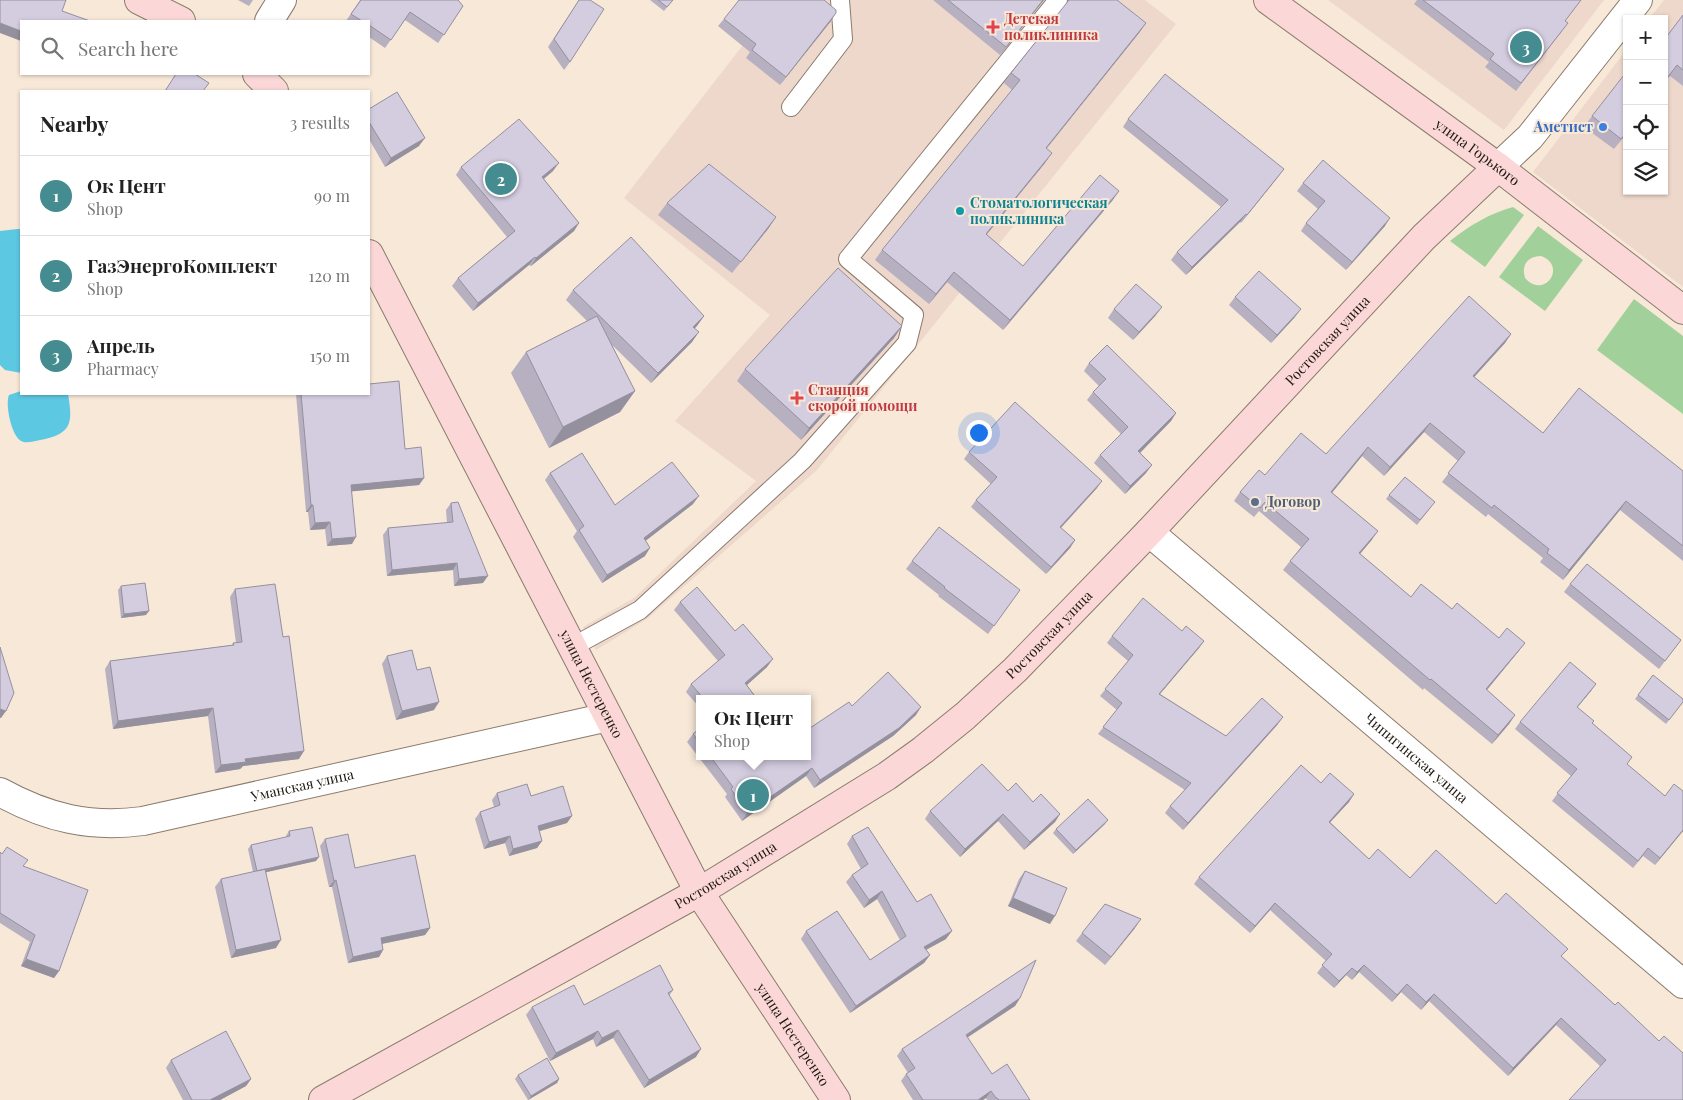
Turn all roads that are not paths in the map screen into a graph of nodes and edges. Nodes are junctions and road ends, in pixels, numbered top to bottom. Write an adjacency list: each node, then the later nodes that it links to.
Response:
1 (139, 0): 7 (street)
2 (282, 0): 8 (street)
3 (840, 0): 11 (lane)
4 (1058, 0): 16 (lane)
5 (1268, 0): 12 (street, улица Горького)
6 (1638, 0): 12 (street, Ростовская улица)
7 (179, 20)
8 (270, 20)
9 (258, 75): 10 (street)
10 (273, 90)
11 (791, 107)
12 (1498, 167): 14 (street, улица Горького); 15 (street, Ростовская улица)
13 (370, 256): 16 (street, улица Нестеренко)
14 (1683, 310)
15 (1150, 532): 19 (street, Ростовская улица); 20 (street, Чипигинская улица)
16 (572, 647): 17 (street, улица Нестеренко)
17 (608, 717): 18 (street, Уманская улица); 19 (street, улица Нестеренко)
18 (0, 792)
19 (699, 892): 21 (street, Ростовская улица); 22 (street, улица Нестеренко)
20 (1683, 984)
21 (323, 1100)
22 (836, 1100)

